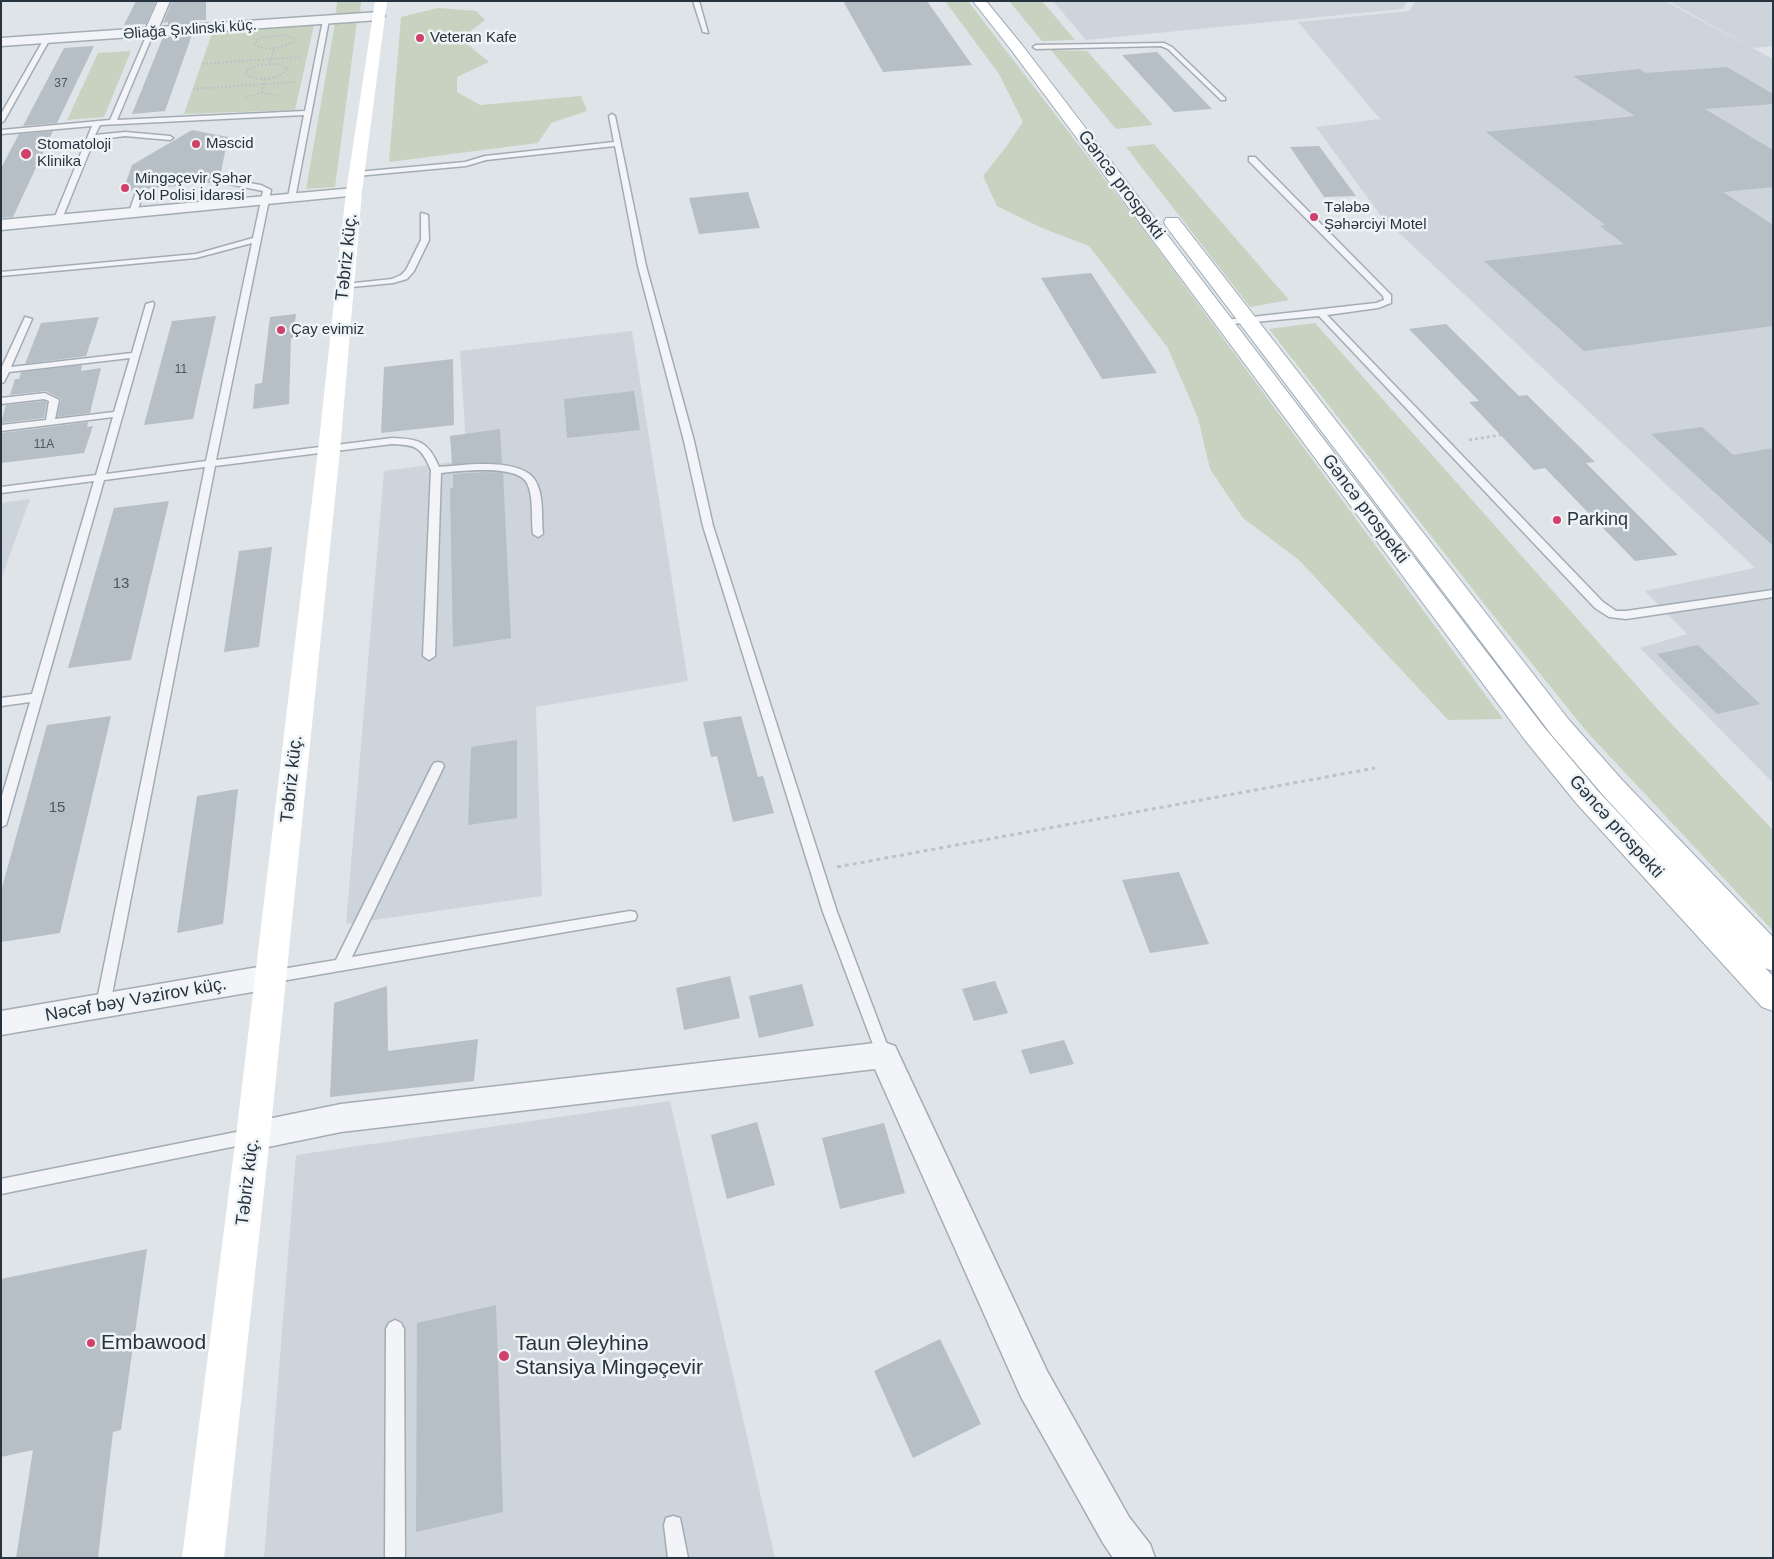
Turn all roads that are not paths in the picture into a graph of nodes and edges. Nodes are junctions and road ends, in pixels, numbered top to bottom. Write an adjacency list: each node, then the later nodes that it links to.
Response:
1 (164, 1): 7 (street)
2 (696, 1): 8 (lane)
3 (979, 1): 39 (main road, Gəncə prospekti)
4 (997, 1): 11 (main road, Gəncə prospekti)
5 (380, 9): 6 (street, Əliağa Şıxlinski küç.); 24 (main road, Təbriz küç.)
6 (326, 20): 7 (street, Əliağa Şıxlinski küç.); 13 (lane)
7 (151, 32): 9 (street, Əliağa Şıxlinski küç.); 16 (lane)
8 (706, 32)
9 (47, 39): 10 (street, Əliağa Şıxlinski küç.); 15 (lane)
10 (1, 42)
11 (1036, 47): 12 (lane); 38 (main road, Gəncə prospekti)
12 (1223, 99)
13 (308, 113): 16 (lane); 26 (lane)
14 (612, 116): 21 (lane)
15 (1, 121)
16 (113, 122): 17 (lane)
17 (97, 123): 18 (lane); 19 (lane)
18 (1, 132)
19 (91, 138): 20 (lane); 30 (lane)
20 (170, 138)
21 (618, 144): 24 (lane); 66 (lane)
22 (1252, 159): 36 (lane)
23 (227, 181): 27 (lane)
24 (355, 183): 26 (street); 34 (main road, Təbriz küç.)
25 (139, 194): 28 (lane)
26 (292, 198): 27 (street)
27 (265, 200): 28 (street); 32 (lane)
28 (133, 212): 30 (street)
29 (424, 215): 34 (lane)
30 (58, 219): 31 (street)
31 (1, 225)
32 (257, 239): 33 (lane); 48 (lane)
33 (1, 274)
34 (345, 286): 47 (main road, Təbriz küç.)
35 (150, 304): 40 (lane)
36 (1321, 313): 38 (lane); 53 (lane)
37 (28, 319): 41 (lane)
38 (1249, 321): 39 (lane); 60 (main road, Gəncə prospekti)
39 (1225, 323): 63 (main road, Gəncə prospekti)
40 (135, 355): 41 (lane); 44 (lane)
41 (6, 370): 42 (lane)
42 (1, 380)
43 (1, 401): 45 (lane)
44 (118, 414): 45 (lane); 50 (lane)
45 (50, 422): 46 (lane)
46 (1, 428)
47 (328, 450): 48 (lane); 49 (lane); 62 (main road, Təbriz küç.)
48 (210, 465): 50 (lane); 64 (lane)
49 (436, 470): 52 (lane); 54 (lane)
50 (101, 478): 51 (lane); 55 (lane)
51 (1, 490)
52 (538, 534)
53 (1773, 593)
54 (429, 656)
55 (38, 697): 56 (lane); 58 (lane)
56 (1, 702)
57 (438, 766): 61 (lane)
58 (1, 822)
59 (630, 916): 61 (lane)
60 (1773, 958)
61 (341, 965): 62 (lane)
62 (270, 977): 64 (street, Nəcəf bəy Vəzirov küç.); 67 (main road, Təbriz küç.)
63 (1773, 998)
64 (103, 1005): 65 (street, Nəcəf bəy Vəzirov küç.)
65 (1, 1023)
66 (884, 1055): 67 (street); 74 (street)
67 (253, 1136): 68 (lane); 71 (main road, Təbriz küç.)
68 (1, 1186)
69 (395, 1329): 72 (lane)
70 (673, 1525): 73 (lane)
71 (203, 1558)
72 (395, 1558)
73 (678, 1558)
74 (1136, 1558)

